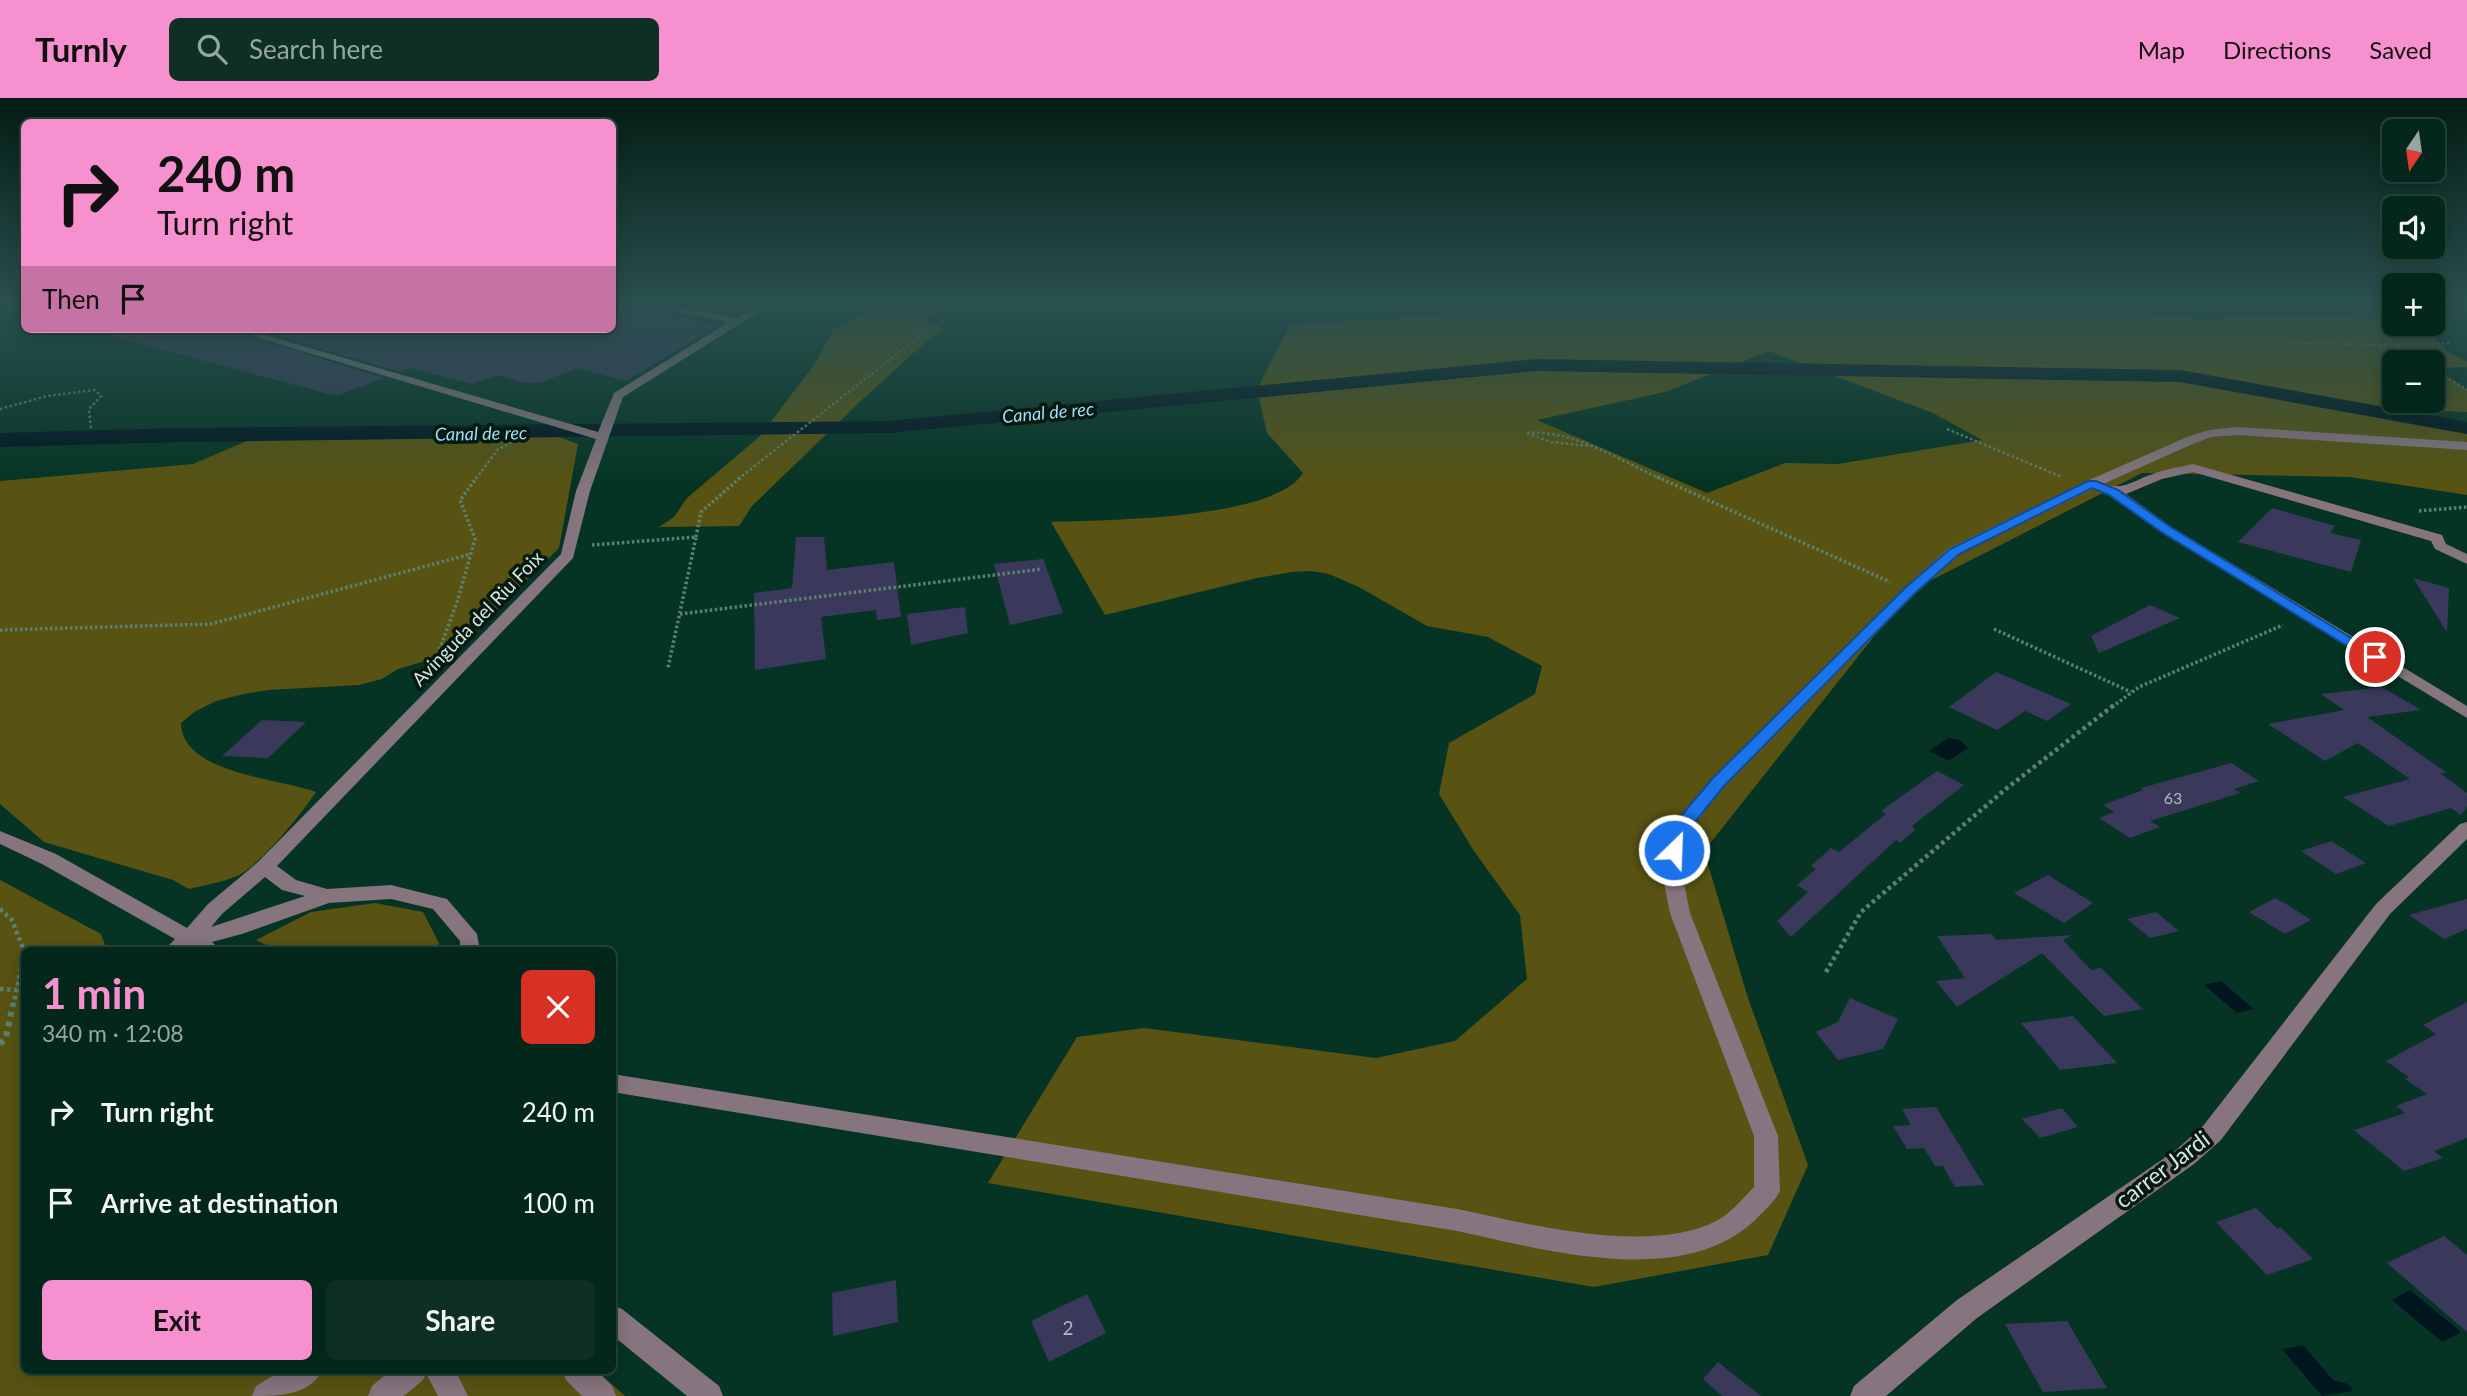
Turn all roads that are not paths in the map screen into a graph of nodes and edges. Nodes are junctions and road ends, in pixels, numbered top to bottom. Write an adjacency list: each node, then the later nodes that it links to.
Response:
1 (352, 364): 3 (street)
2 (669, 364): 3 (street, Avinguda del Riu Foix)
3 (601, 437): 11 (street, Avinguda del Riu Foix)
4 (2467, 446): 5 (street)
5 (2089, 485): 6 (street); 15 (street)
6 (2113, 492): 7 (street); 8 (street)
7 (2467, 560)
8 (2467, 712)
9 (2467, 828): 26 (street, carrer Jardi)
10 (0, 837): 13 (street)
11 (265, 867): 12 (street); 13 (street, Avinguda del Riu Foix)
12 (327, 896): 13 (street); 14 (street)
13 (181, 945)
14 (470, 947)
15 (620, 1083)
16 (616, 1321): 25 (street)
17 (302, 1374): 21 (street)
18 (408, 1374): 22 (street)
19 (441, 1374): 23 (street)
20 (580, 1374): 24 (street)
21 (266, 1396)
22 (382, 1396)
23 (454, 1396)
24 (602, 1396)
25 (709, 1396)
26 (1864, 1396)

